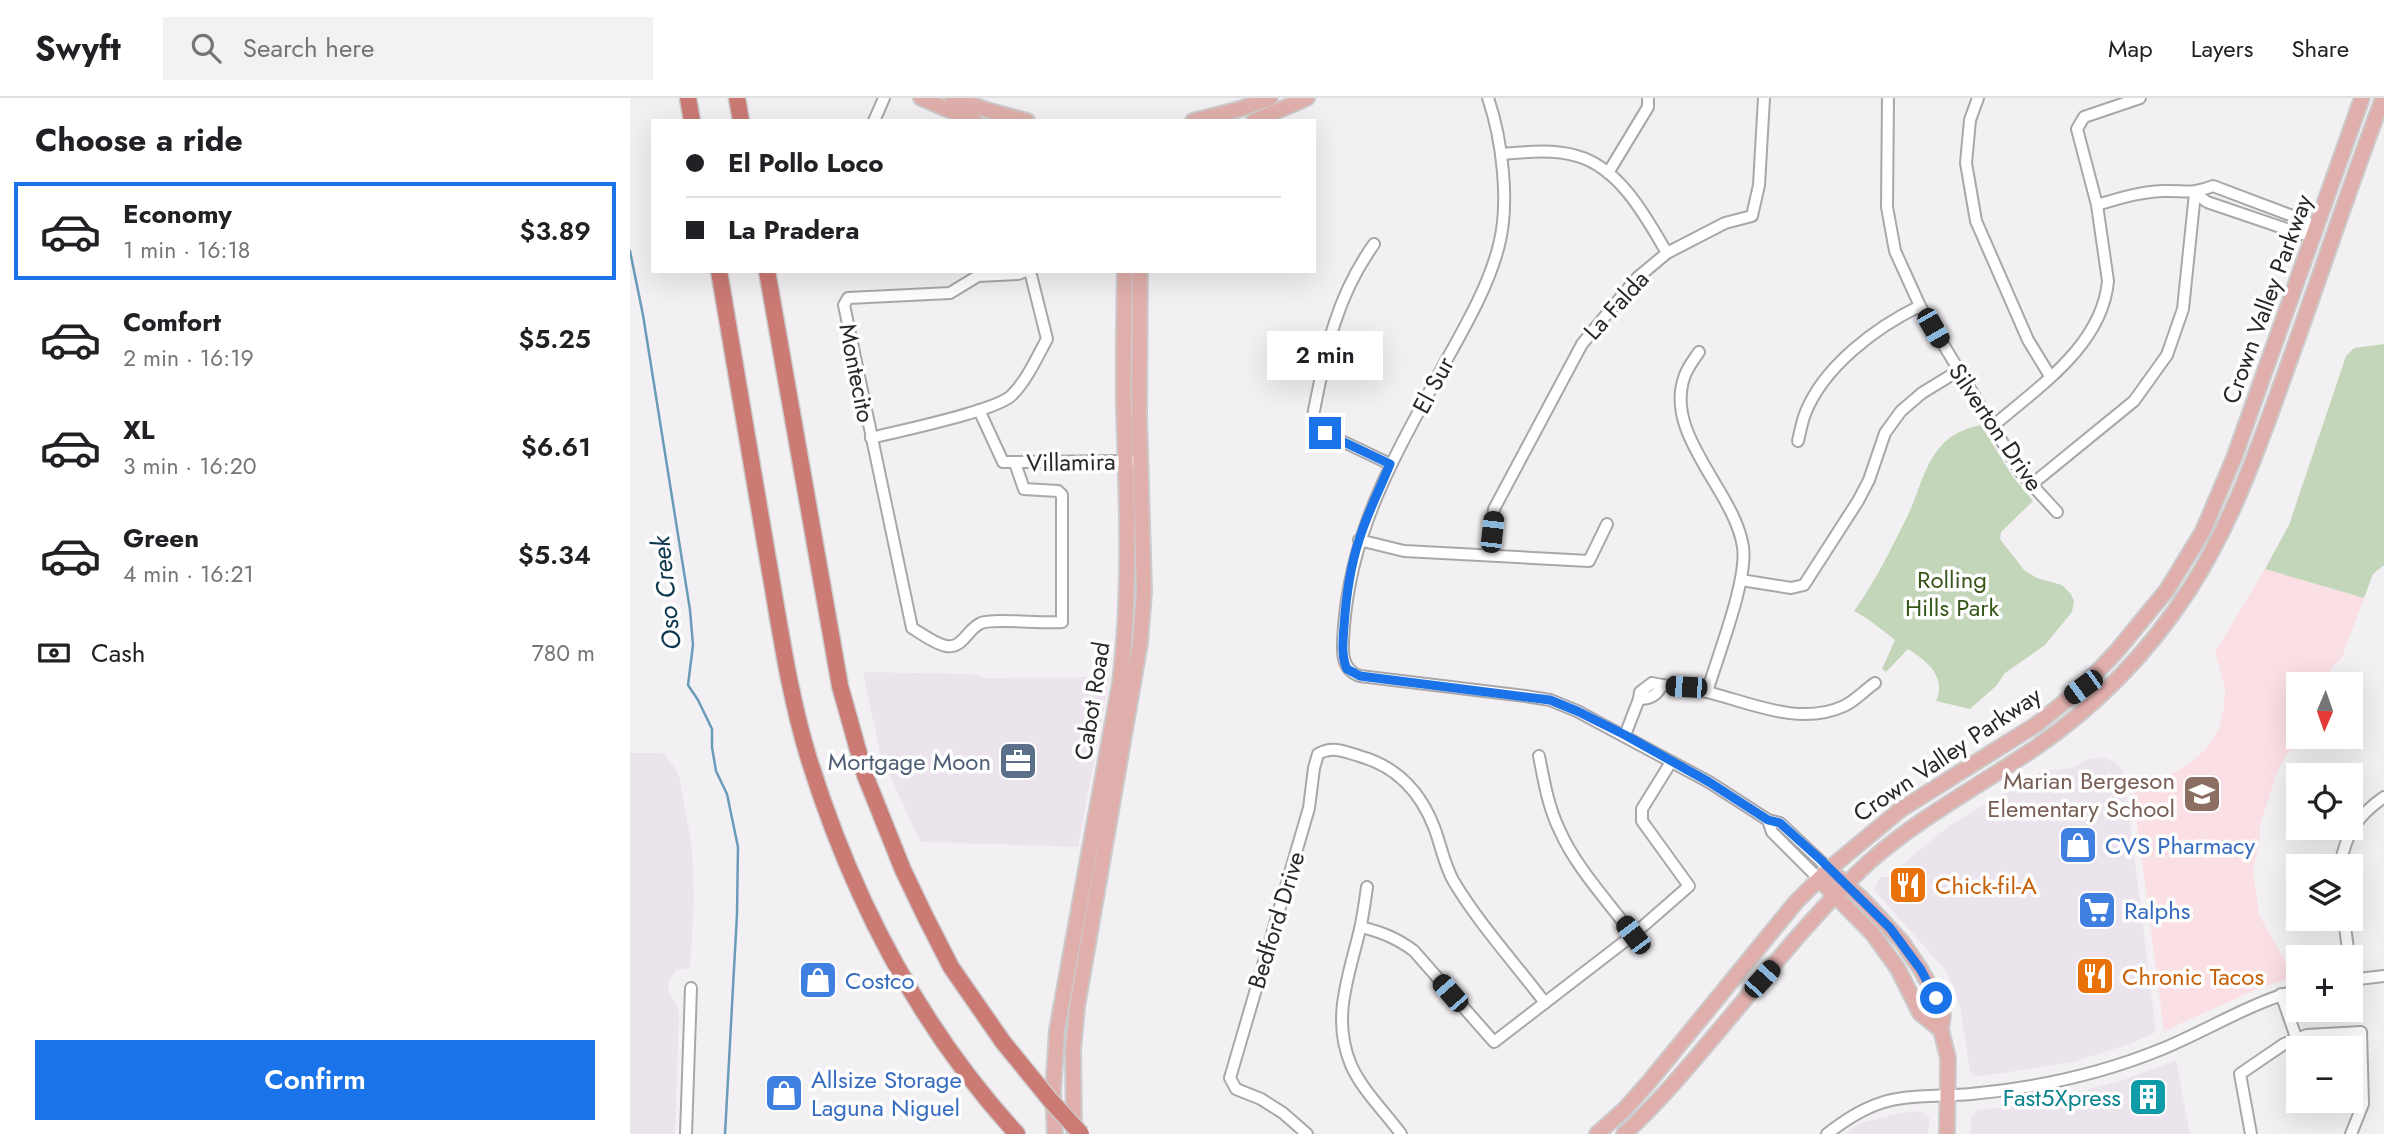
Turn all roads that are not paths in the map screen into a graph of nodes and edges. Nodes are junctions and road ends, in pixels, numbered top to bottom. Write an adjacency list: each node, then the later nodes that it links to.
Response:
1 (688, 98): 17 (highway)
2 (737, 98): 18 (highway)
3 (884, 98): 16 (street)
4 (921, 98): 19 (main road)
5 (953, 98): 20 (main road)
6 (1270, 98): 21 (main road)
7 (1307, 98): 22 (main road)
8 (1488, 98): 23 (street, El Sur)
9 (1648, 98): 24 (street)
10 (1764, 98): 32 (street, La Falda)
11 (1888, 98): 39 (street, Silverton Drive)
12 (1978, 98): 43 (street)
13 (2140, 98): 28 (street)
14 (2362, 98): 30 (main road, Crown Valley Parkway)
15 (2383, 98): 27 (main road, Crown Valley Parkway)
16 (875, 116)
17 (692, 119)
18 (741, 119)
19 (970, 119)
20 (1021, 119)
21 (1201, 119)
22 (1259, 119)
23 (1502, 154): 24 (street); 51 (street, El Sur)
24 (1608, 173): 32 (street)
25 (2195, 193): 26 (street); 28 (street); 29 (street); 52 (street)
26 (2240, 195): 29 (street); 30 (street)
27 (2347, 197): 30 (main road); 40 (main road, Crown Valley Parkway)
28 (2098, 205): 43 (street)
29 (2235, 211): 30 (street)
30 (2315, 232): 40 (main road); 59 (main road, Crown Valley Parkway)
31 (1374, 244): 51 (street)
32 (1667, 253): 56 (street, La Falda)
33 (719, 273): 86 (highway)
34 (767, 273): 89 (highway, bridge)
35 (1008, 273): 46 (street, Montecito)
36 (1029, 273): 44 (street)
37 (1125, 273): 48 (main road, Cabot Road)
38 (1140, 273): 49 (main road, Cabot Road)
39 (1920, 306): 42 (street, Silverton Drive); 47 (street)
40 (2298, 340): 61 (main road, Crown Valley Parkway)
41 (1699, 352): 57 (street)
42 (1958, 371): 45 (street, Silverton Drive); 57 (street)
43 (2050, 376): 45 (street)
44 (978, 410): 46 (street); 50 (street, Villamira)
45 (1993, 426): 52 (street, Silverton Drive)
46 (871, 438): 50 (street, Montecito)
47 (1798, 441)
48 (1126, 461): 49 (street, Villamira); 50 (street, Villamira); 87 (main road, Cabot Road)
49 (1141, 461): 88 (main road, Cabot Road)
50 (1014, 463)
51 (1390, 464): 55 (street, El Sur)
52 (2031, 485): 53 (street, Silverton Drive)
53 (2057, 512)
54 (1607, 524): 56 (street)
55 (1359, 540): 56 (street); 62 (street, El Sur)
56 (1489, 555)
57 (1741, 580): 60 (street)
58 (1875, 683): 60 (street)
59 (2083, 687): 61 (main road); 67 (main road, Crown Valley Parkway)
60 (1707, 692): 62 (street)
61 (2095, 700): 69 (main road, Crown Valley Parkway)
62 (1625, 735): 64 (street)
63 (1539, 756): 71 (street)
64 (1671, 761): 67 (street); 71 (street)
65 (2384, 797): 66 (street)
66 (2343, 854)
67 (1824, 874): 69 (main road); 92 (main road, Crown Valley Parkway)
68 (1367, 887): 70 (street)
69 (1841, 890): 78 (main road); 78 (main road); 93 (main road, Crown Valley Parkway)
70 (1361, 927): 77 (street); 91 (street)
71 (1633, 935): 77 (street)
72 (2384, 976): 73 (street)
73 (2363, 979)
74 (691, 988): 85 (street)
75 (2286, 993): 76 (street)
76 (2281, 994): 79 (street); 83 (street)
77 (1545, 1003): 90 (street, Bedford Drive)
78 (1941, 1030): 83 (main road)
79 (2296, 1036)
80 (2305, 1036): 81 (street)
81 (2361, 1036)
82 (2286, 1043): 96 (street)
83 (1948, 1096): 94 (street); 95 (main road)
84 (2359, 1113): 97 (street)
85 (686, 1134)
86 (1017, 1134)
87 (1055, 1134)
88 (1074, 1134)
89 (1081, 1134)
90 (1307, 1134)
91 (1401, 1134)
92 (1597, 1134)
93 (1624, 1134)
94 (1827, 1134)
95 (1947, 1134)
96 (2251, 1134)
97 (2351, 1134)

